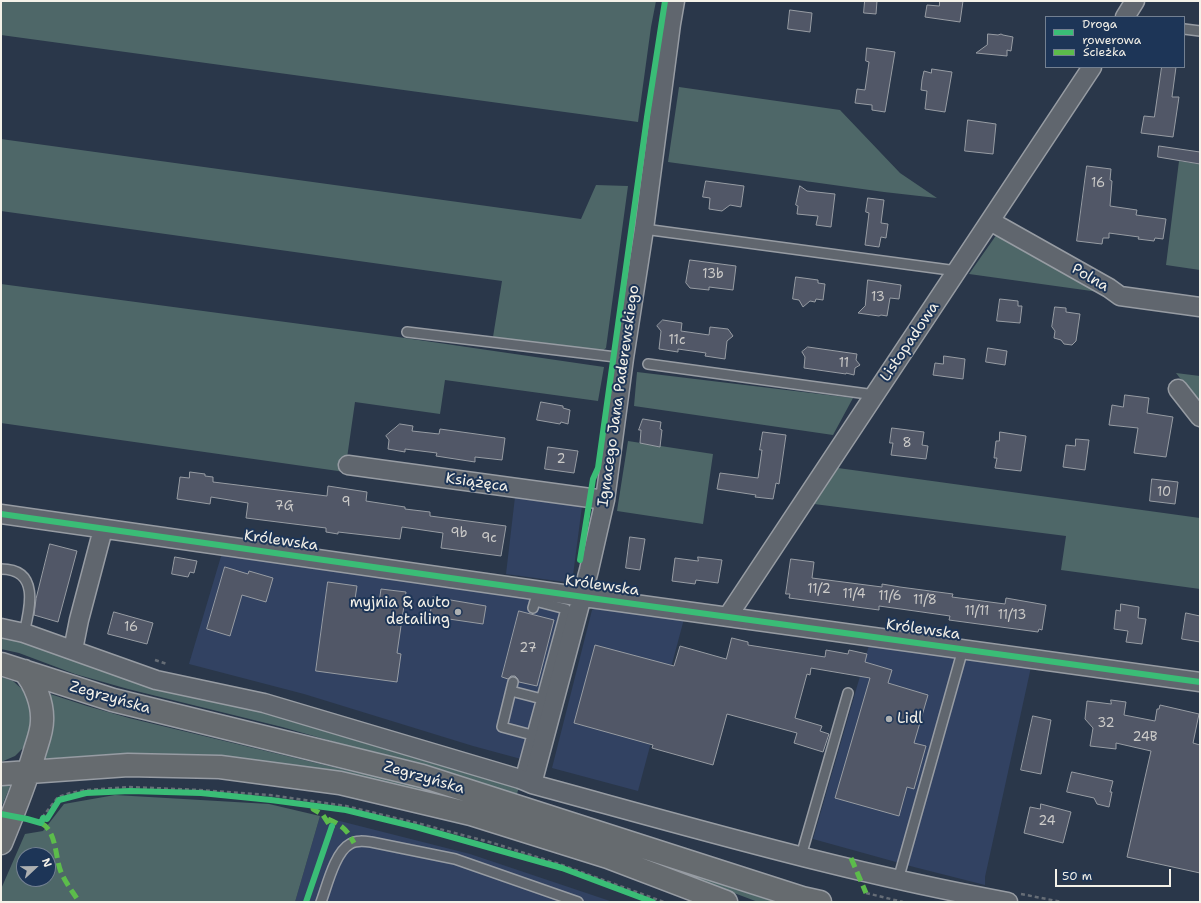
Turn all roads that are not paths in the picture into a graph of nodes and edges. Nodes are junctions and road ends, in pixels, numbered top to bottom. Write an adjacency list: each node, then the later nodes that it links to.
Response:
1 (675, 1): 8 (street, Ignacego Jana Paderewskiego)
2 (1135, 1): 3 (street)
3 (1126, 16)
4 (1185, 29): 5 (lane)
5 (1200, 31)
6 (1091, 68): 7 (street, Listopadowa)
7 (990, 221): 9 (street, Listopadowa); 10 (street, Polna)
8 (644, 229): 9 (lane); 12 (street, Ignacego Jana Paderewskiego)
9 (957, 270): 15 (street, Listopadowa)
10 (1200, 306)
11 (407, 332): 12 (lane)
12 (624, 358): 18 (street, Ignacego Jana Paderewskiego)
13 (648, 364): 15 (lane)
14 (1178, 389): 16 (street)
15 (875, 394): 24 (street, Listopadowa)
16 (1200, 417)
17 (348, 465): 18 (street, Książęca)
18 (605, 500): 22 (street, Ignacego Jana Paderewskiego)
19 (1, 514): 20 (street, Królewska)
20 (103, 526): 22 (street, Królewska); 28 (street)
21 (1, 569): 26 (lane)
22 (582, 596): 24 (street, Królewska); 37 (street, Ignacego Jana Paderewskiego)
23 (533, 608): 33 (lane)
24 (728, 616): 27 (street, Królewska)
25 (1, 628): 26 (street)
26 (24, 633): 28 (street)
27 (963, 649): 31 (street, Królewska); 40 (lane)
28 (73, 650): 37 (street)
29 (1, 664): 30 (main road, Zegrzyńska)
30 (24, 671): 35 (main road); 44 (main road, Zegrzyńska)
31 (1200, 682)
32 (848, 693): 39 (lane)
33 (542, 699): 34 (lane); 34 (lane)
34 (532, 735): 37 (lane)
35 (28, 772): 36 (main road, Zegrzyńska); 38 (main road); 43 (main road, Zegrzyńska)
36 (1, 774)
37 (526, 782): 39 (street)
38 (1, 843)
39 (801, 856): 40 (street)
40 (898, 880): 45 (street)
41 (321, 902): 42 (lane)
42 (578, 902)
43 (726, 902)
44 (820, 902)
45 (1008, 902)

